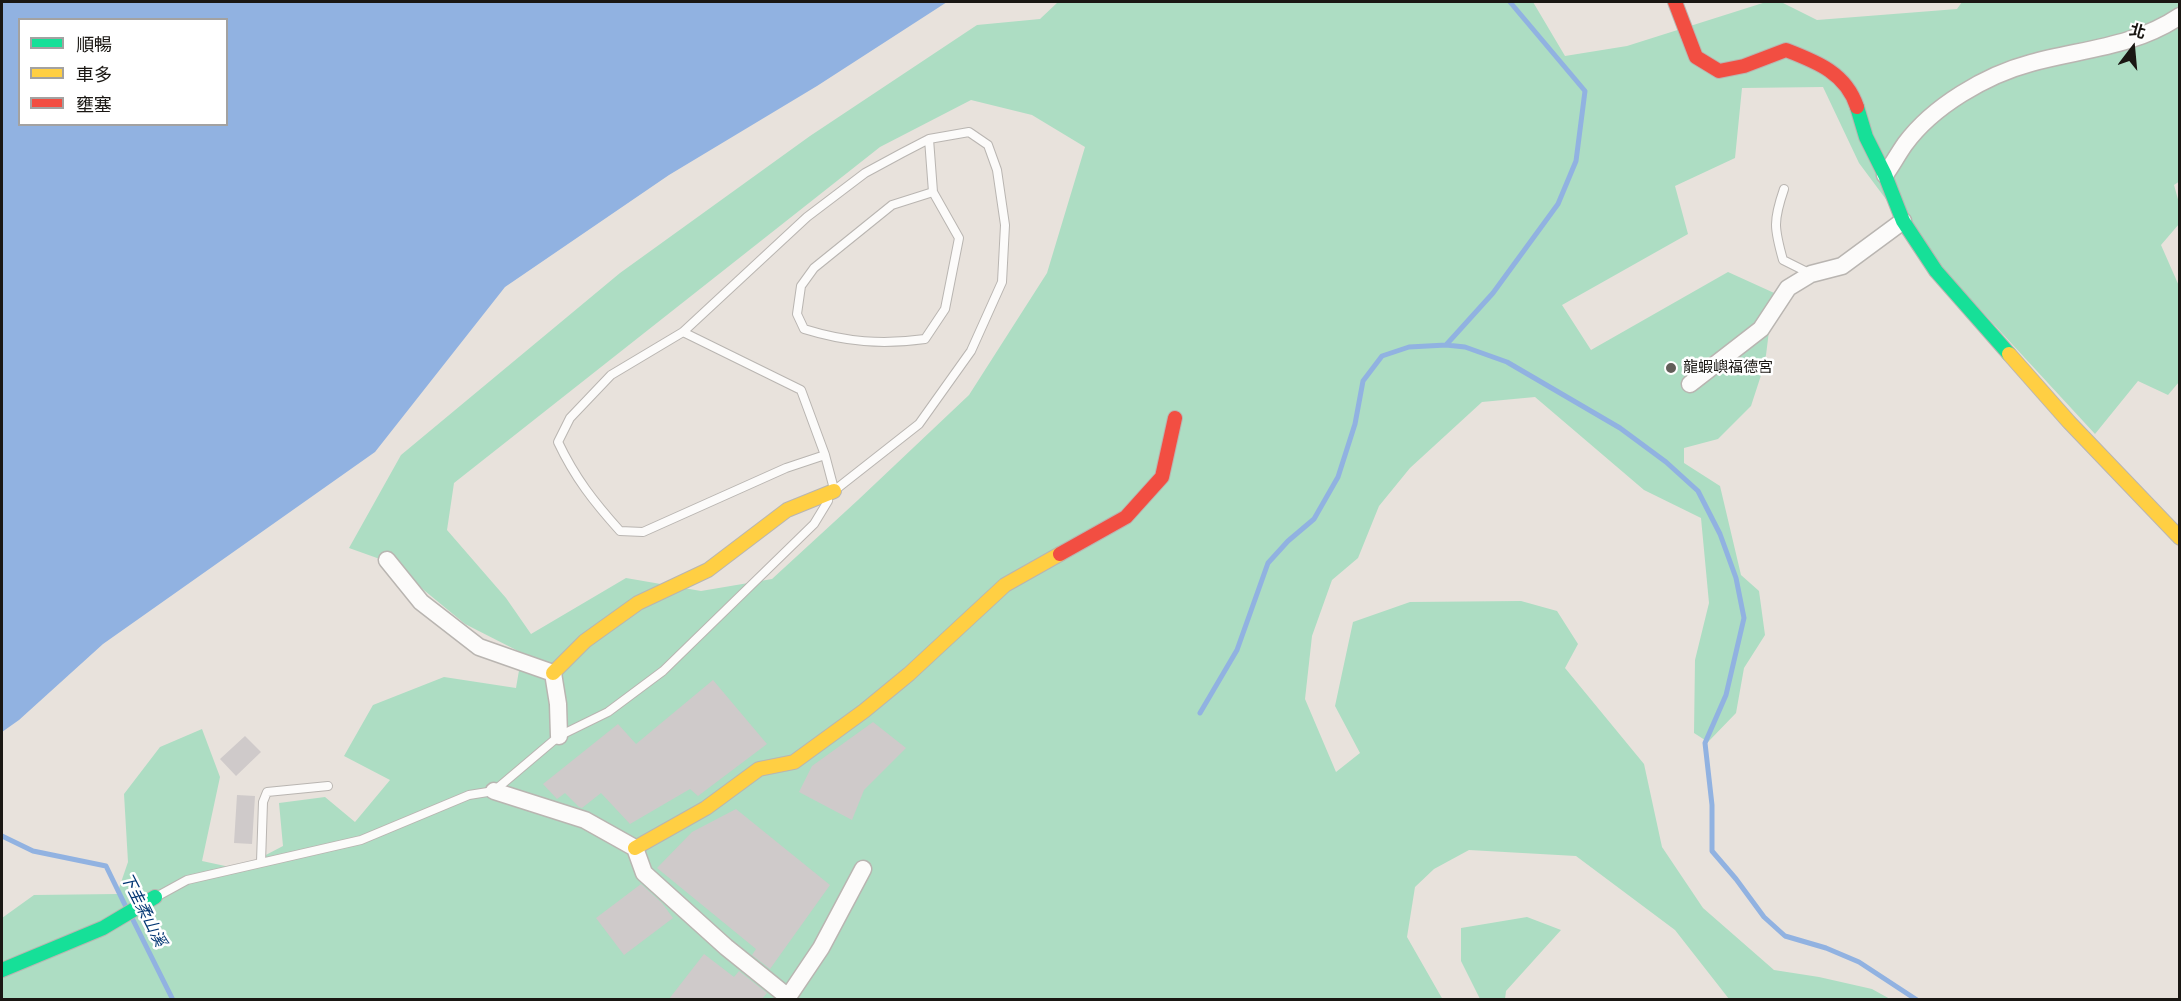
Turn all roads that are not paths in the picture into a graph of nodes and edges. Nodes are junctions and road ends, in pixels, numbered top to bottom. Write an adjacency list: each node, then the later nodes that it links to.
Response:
1 (1675, 2): 4 (street)
2 (2180, 16): 4 (street)
3 (929, 139): 6 (lane); 9 (lane); 13 (lane)
4 (1885, 175): 7 (street)
5 (1784, 189): 8 (lane)
6 (933, 192): 6 (lane)
7 (1903, 221): 8 (street); 14 (street)
8 (1811, 274): 10 (street)
9 (683, 332): 12 (lane); 12 (lane)
10 (1690, 384)
11 (1175, 418): 20 (street)
12 (825, 455): 13 (lane)
13 (834, 491): 16 (street); 17 (lane)
14 (2180, 538)
15 (387, 560): 16 (street)
16 (553, 674): 17 (street)
17 (559, 736): 19 (lane)
18 (328, 786): 21 (lane)
19 (494, 791): 20 (street); 21 (lane)
20 (635, 848): 25 (street)
21 (261, 862): 23 (lane)
22 (862, 869): 25 (street)
23 (155, 897): 24 (street)
24 (2, 970)
25 (787, 998)

